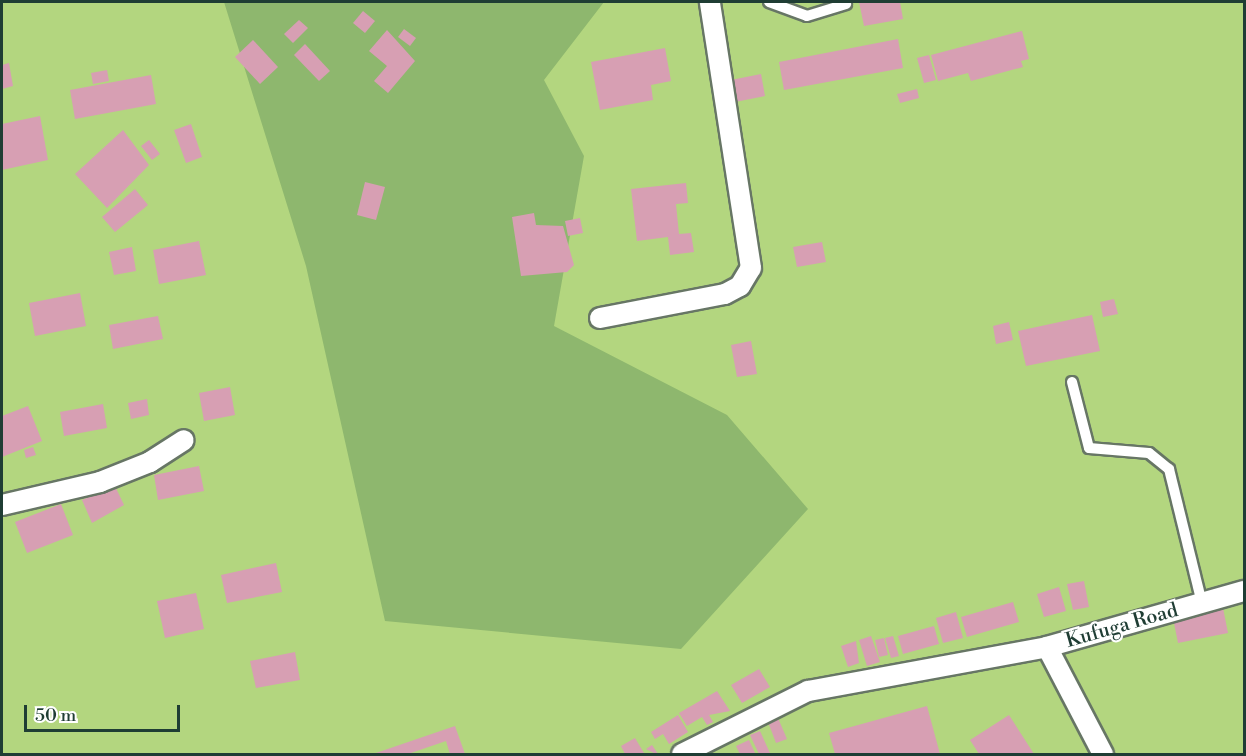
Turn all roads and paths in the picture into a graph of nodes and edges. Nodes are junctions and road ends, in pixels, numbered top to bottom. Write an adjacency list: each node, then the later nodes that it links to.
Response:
1 (710, 2): 4 (street)
2 (769, 2): 3 (lane)
3 (846, 4)
4 (600, 318)
5 (1072, 382): 9 (lane)
6 (184, 440): 7 (street)
7 (2, 505)
8 (1245, 591): 9 (street, Kufuga Road)
9 (1202, 603): 10 (street, Kufuga Road)
10 (1047, 647): 11 (street); 12 (street, Kufuga Road)
11 (682, 754)
12 (1103, 754)

